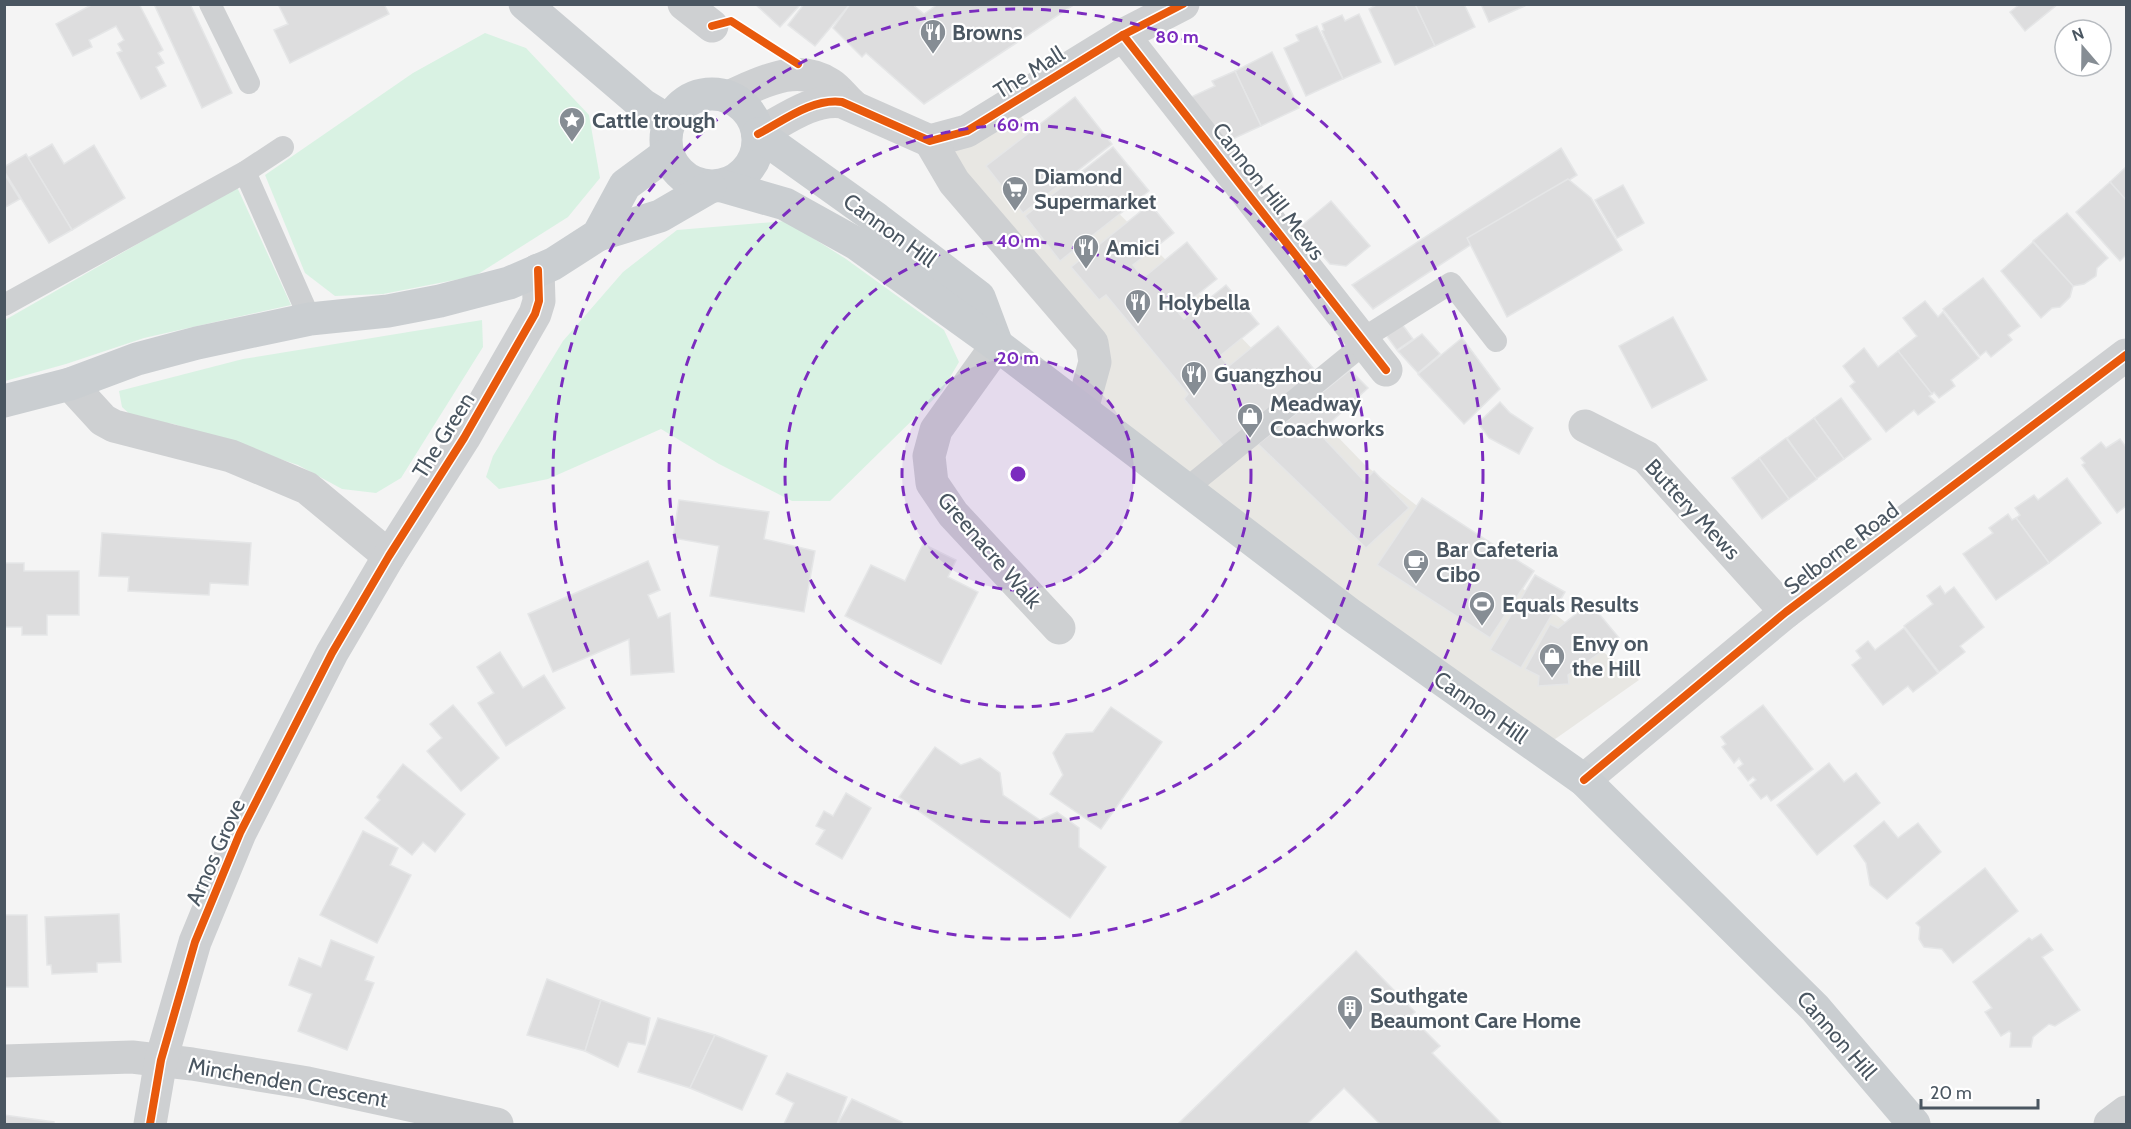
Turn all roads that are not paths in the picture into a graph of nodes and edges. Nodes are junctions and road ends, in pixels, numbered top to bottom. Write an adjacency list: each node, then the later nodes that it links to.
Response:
1 (210, 4): 7 (lane)
2 (525, 4): 10 (main road)
3 (684, 4): 5 (street)
4 (1183, 4): 6 (street, The Mall)
5 (712, 26)
6 (1123, 35): 12 (street, The Mall); 21 (street, Cannon Hill Mews)
7 (249, 82)
8 (728, 97): 9 (street); 10 (main road); 11 (main road)
9 (856, 109): 11 (street); 12 (street)
10 (669, 121): 14 (main road)
11 (758, 134): 16 (main road); 23 (main road, Cannon Hill)
12 (930, 141): 28 (street)
13 (283, 147): 15 (lane)
14 (667, 154): 16 (main road); 17 (main road)
15 (245, 172): 19 (lane); 20 (lane)
16 (716, 186): 17 (main road); 23 (main road, Cannon Hill)
17 (598, 235): 18 (main road)
18 (538, 270): 20 (main road); 31 (street, The Green)
19 (4, 305)
20 (310, 319): 26 (main road)
21 (1364, 341): 22 (lane); 25 (street, Cannon Hill Mews); 30 (lane)
22 (1496, 341)
23 (997, 345): 28 (main road, Cannon Hill); 34 (street, Greenacre Walk)
24 (2127, 355): 33 (street, Selborne Road)
25 (1386, 370)
26 (70, 384): 27 (main road); 31 (street)
27 (4, 401)
28 (1082, 410): 30 (main road, Cannon Hill)
29 (1585, 426): 33 (street, Buttery Mews)
30 (1186, 489): 35 (main road, Cannon Hill)
31 (389, 556): 32 (street, The Green)
32 (357, 611): 36 (street, Arnos Grove)
33 (1786, 612): 35 (street, Selborne Road)
34 (1059, 628)
35 (1584, 780): 41 (main road, Cannon Hill)
36 (161, 1060): 37 (street, Minchenden Crescent); 39 (street, Arnos Grove); 40 (street, Minchenden Crescent)
37 (4, 1061)
38 (2127, 1112): 42 (street)
39 (150, 1125)
40 (497, 1125)
41 (1914, 1125)
42 (2110, 1125)

